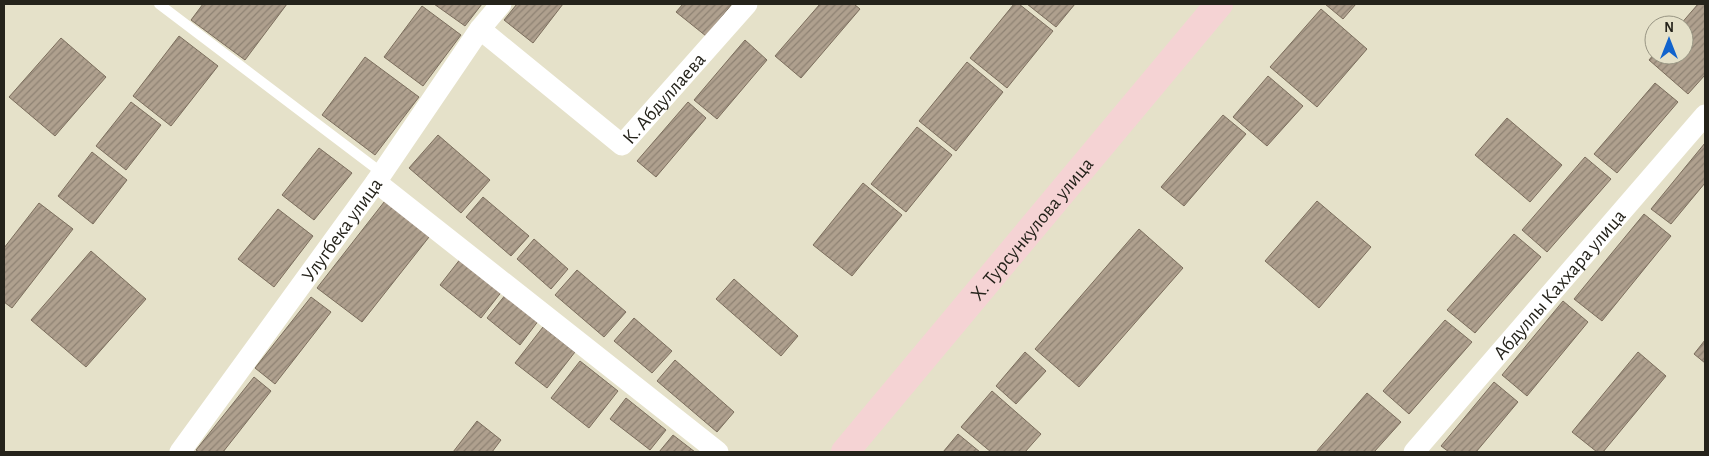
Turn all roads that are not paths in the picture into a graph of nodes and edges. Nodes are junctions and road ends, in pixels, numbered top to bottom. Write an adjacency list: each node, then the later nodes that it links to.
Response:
1 (159, 4): 7 (lane)
2 (501, 4): 5 (street, Улугбека улица)
3 (747, 4): 5 (street, К. Абдуллаева)
4 (1219, 4): 10 (street, Х. Турсункулова улица)
5 (480, 29): 7 (street, Улугбека улица)
6 (1705, 115): 11 (street, Абдуллы Каххара улица)
7 (379, 178): 8 (street, Улугбека улица); 9 (street)
8 (180, 452)
9 (718, 452)
10 (845, 452)
11 (1414, 452)

